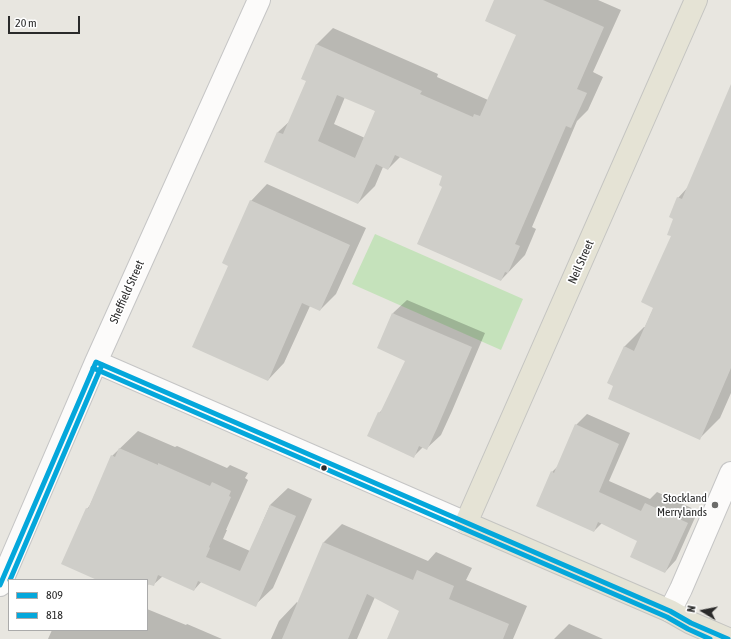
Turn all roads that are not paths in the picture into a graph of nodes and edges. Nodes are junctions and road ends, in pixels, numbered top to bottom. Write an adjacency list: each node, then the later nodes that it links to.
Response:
1 (259, 0): 3 (street, Sheffield Street)
2 (696, 0): 5 (main road, Neil Street)
3 (96, 362): 5 (street); 6 (street, Sheffield Street)
4 (731, 473): 7 (street)
5 (466, 523): 7 (main road)
6 (0, 585)
7 (670, 611): 8 (main road)
8 (728, 639)

